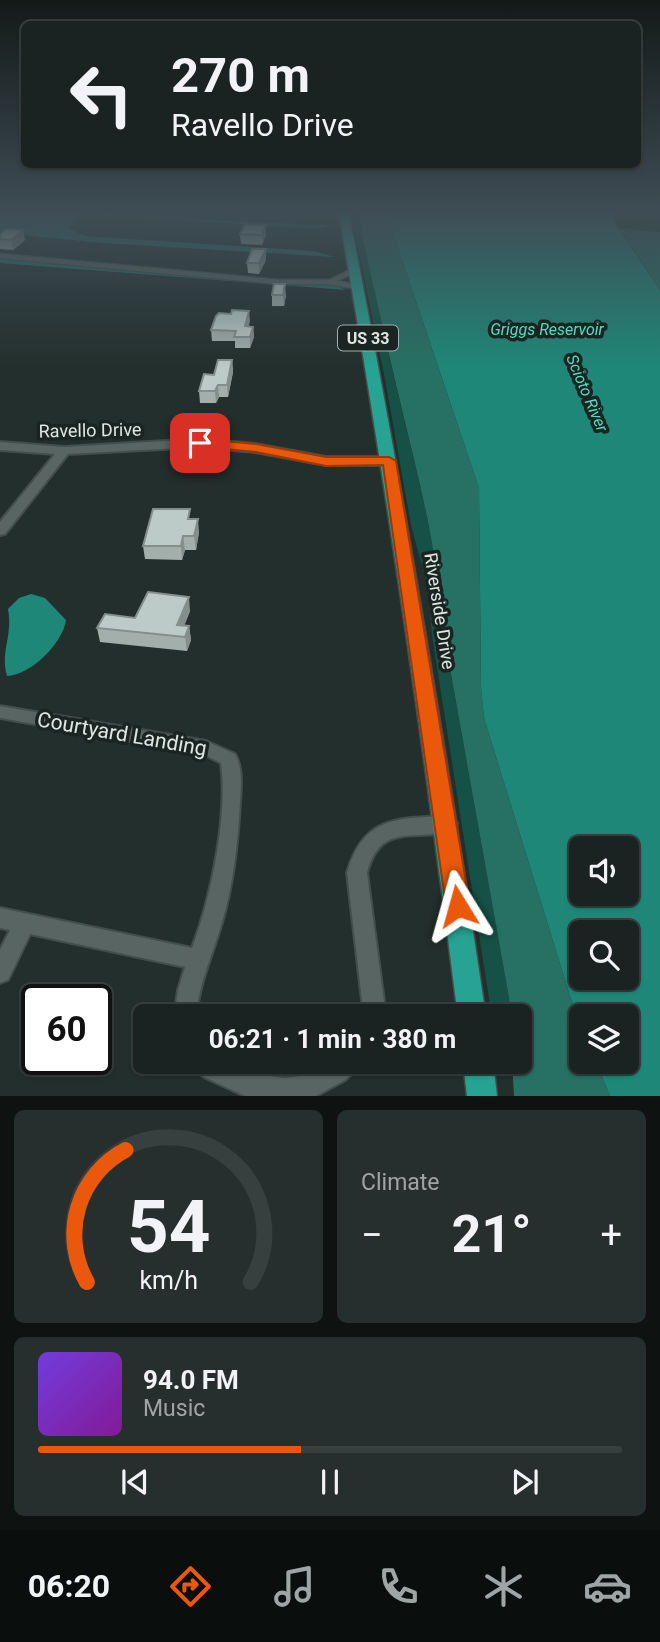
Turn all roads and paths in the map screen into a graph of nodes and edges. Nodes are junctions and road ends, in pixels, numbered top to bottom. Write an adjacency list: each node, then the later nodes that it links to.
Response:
1 (108, 266): 4 (lane)
2 (355, 266): 3 (main road, Riverside Drive / US 33)
3 (356, 270): 4 (lane); 5 (main road, Riverside Drive / US 33)
4 (330, 282): 5 (lane)
5 (359, 287): 8 (main road, Riverside Drive / US 33)
6 (0, 446): 7 (street, Ravello Drive)
7 (64, 451): 8 (street, Ravello Drive); 9 (street)
8 (389, 461): 11 (main road, Riverside Drive / US 33)
9 (0, 531)
10 (0, 712): 14 (street, Courtyard Landing)
11 (447, 824): 17 (street); 18 (main road, Riverside Drive / US 33)
12 (0, 918): 13 (street)
13 (24, 923): 14 (street); 15 (street)
14 (197, 959): 16 (street, Courtyard Landing)
15 (0, 973)
16 (186, 1004)
17 (372, 1004)
18 (470, 1004)
19 (222, 1074): 20 (street)
20 (334, 1074)
21 (479, 1074): 22 (main road)
22 (482, 1096)

